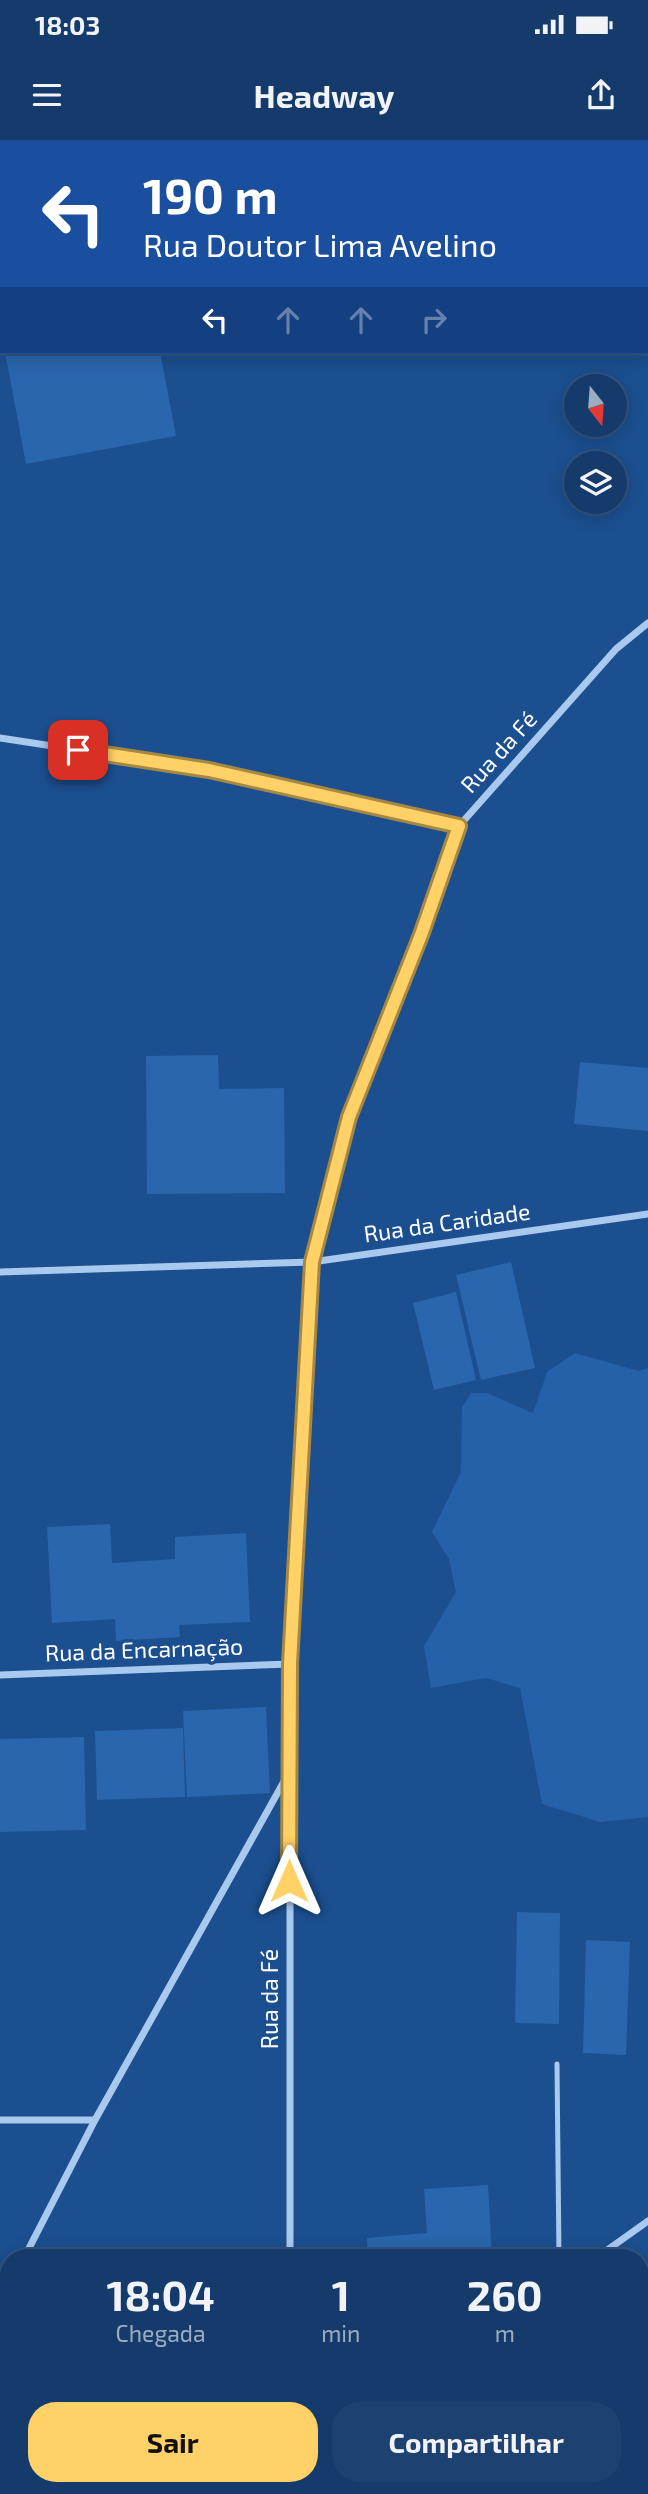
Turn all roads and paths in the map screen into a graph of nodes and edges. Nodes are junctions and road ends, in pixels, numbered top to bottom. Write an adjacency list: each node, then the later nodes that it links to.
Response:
1 (648, 623): 3 (street, Rua da Fé)
2 (0, 738): 3 (street)
3 (459, 826): 5 (street, Rua da Fé)
4 (648, 1213): 5 (street, Rua da Caridade)
5 (312, 1262): 6 (street, Rua da Caridade); 7 (street, Rua da Fé)
6 (0, 1272)
7 (290, 1664): 8 (street, Rua da Encarnação); 9 (street, Rua da Fé)
8 (0, 1675)
9 (288, 1773): 12 (street); 15 (street, Rua da Fé)
10 (557, 2064): 16 (lane)
11 (0, 2120): 12 (street)
12 (95, 2120): 14 (street)
13 (648, 2221): 17 (street)
14 (29, 2249)
15 (290, 2249)
16 (559, 2249)
17 (609, 2249)

